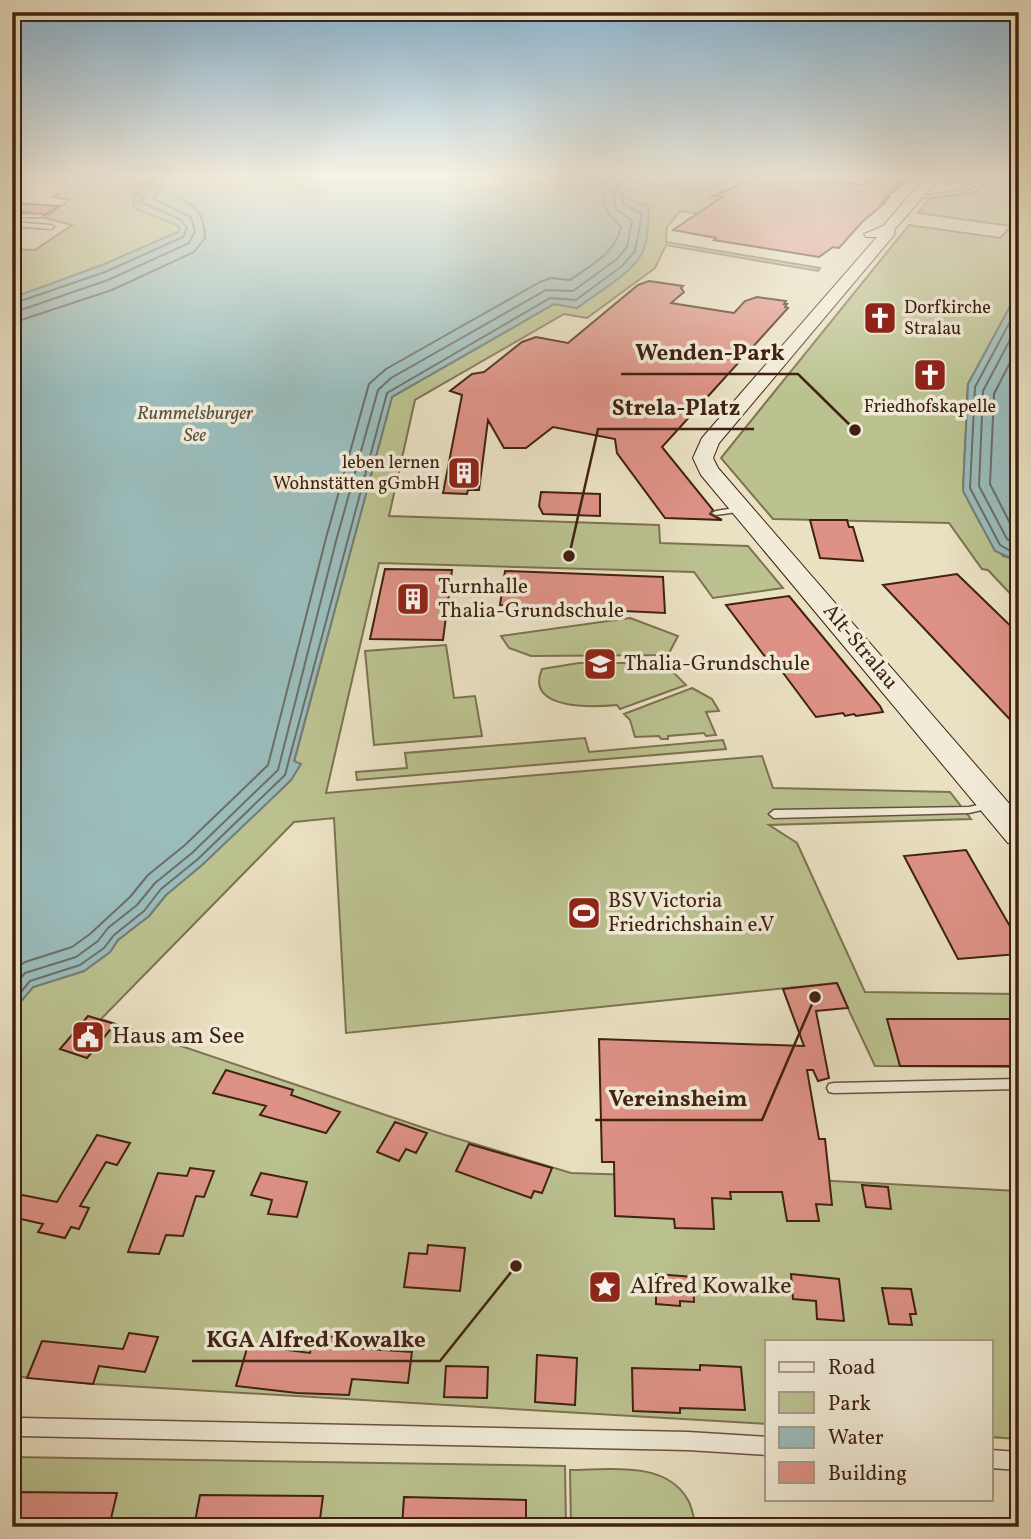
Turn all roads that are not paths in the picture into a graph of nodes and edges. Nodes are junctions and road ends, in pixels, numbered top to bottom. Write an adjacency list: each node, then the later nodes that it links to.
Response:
1 (876, 247): 2 (street, Alt-Stralau)
2 (741, 509): 3 (lane); 4 (street, Alt-Stralau)
3 (716, 513)
4 (994, 804): 5 (lane); 6 (street, Alt-Stralau)
5 (774, 814)
6 (1019, 836)
7 (1019, 1084): 8 (lane)
8 (834, 1088)
9 (21, 1427): 10 (lane)
10 (765, 1446)
11 (992, 1460): 12 (lane)
12 (1019, 1461)

